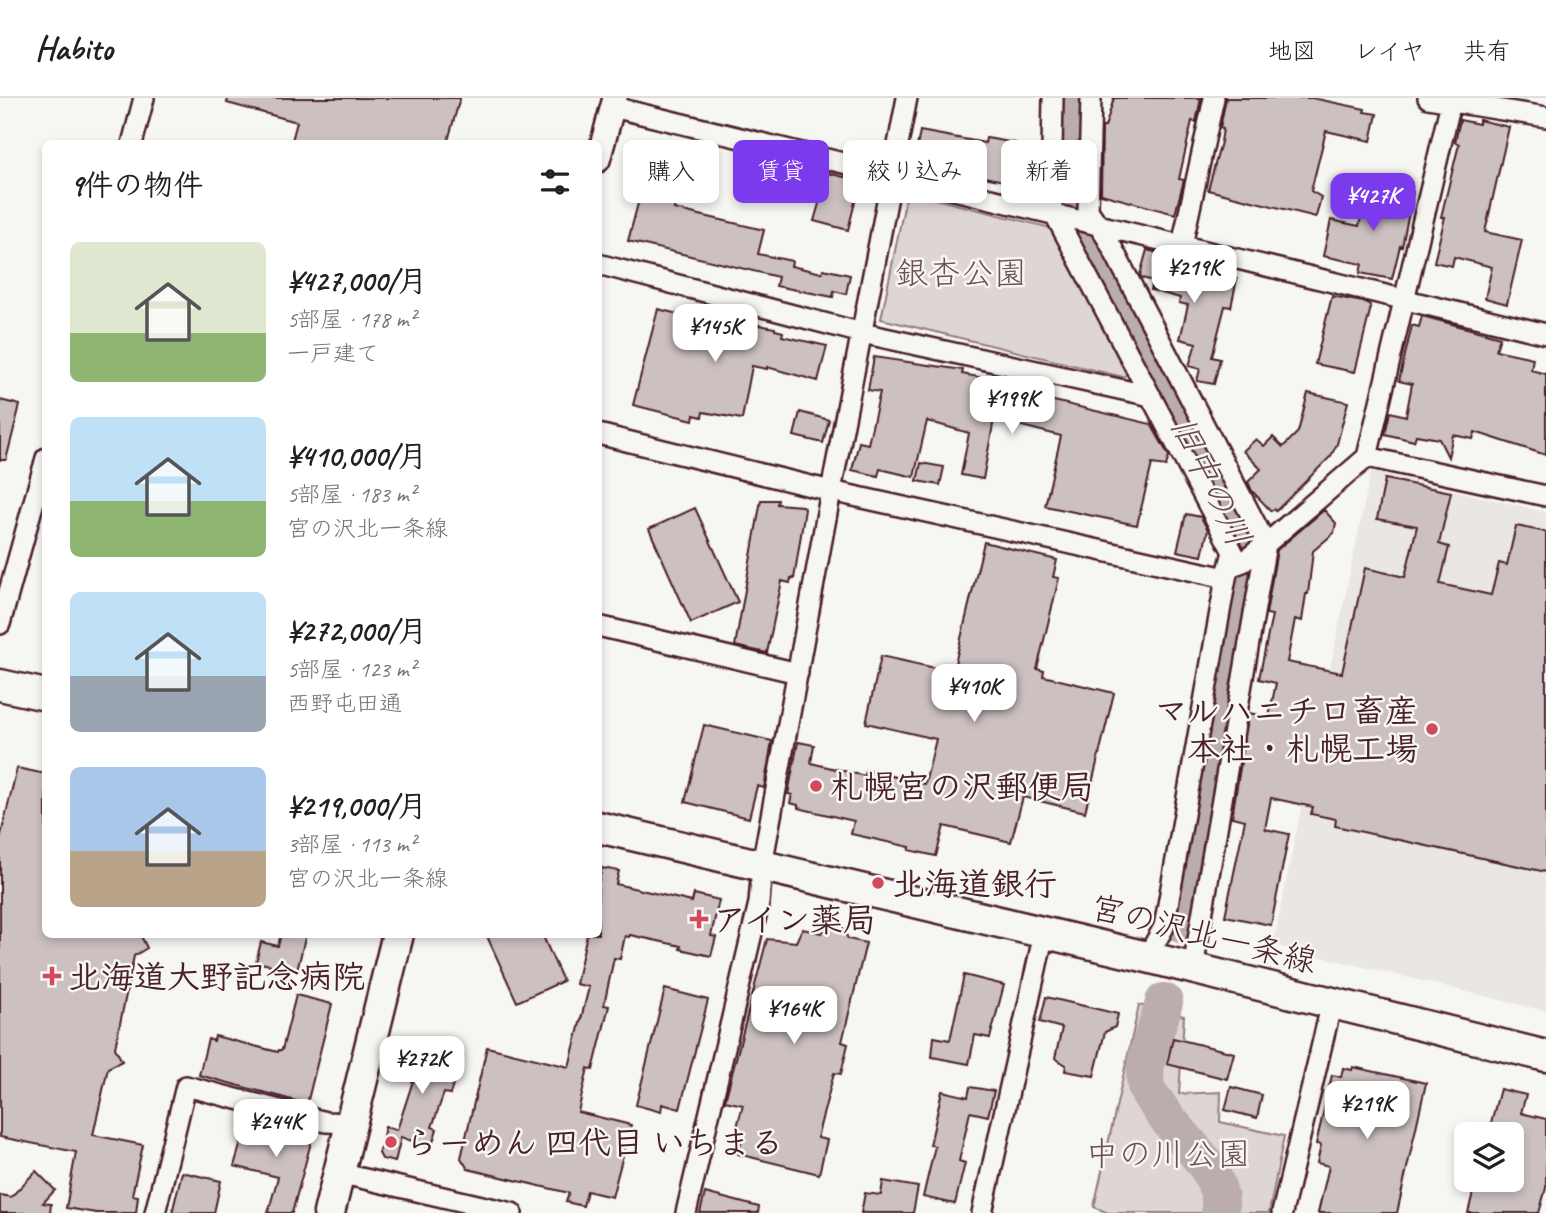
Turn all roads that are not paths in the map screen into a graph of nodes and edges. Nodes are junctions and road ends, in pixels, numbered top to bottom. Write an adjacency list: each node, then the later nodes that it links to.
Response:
1 (144, 98): 10 (street)
2 (907, 98): 11 (street)
3 (1054, 98): 16 (street)
4 (1091, 98): 17 (street)
5 (1214, 98): 18 (street)
6 (1428, 98): 8 (street)
7 (614, 102): 12 (street); 13 (street)
8 (1451, 102): 9 (street); 20 (street)
9 (1546, 117)
10 (133, 140)
11 (899, 140)
12 (602, 146)
13 (843, 161)
14 (987, 197): 16 (street)
15 (887, 203): 21 (street)
16 (1059, 215): 17 (street); 23 (street)
17 (1094, 223): 18 (street); 29 (street)
18 (1182, 245): 20 (street)
19 (602, 265): 21 (street)
20 (1403, 299): 22 (street); 25 (street)
21 (862, 333): 23 (street); 27 (street)
22 (1546, 334)
23 (1151, 396): 30 (street)
24 (602, 435): 27 (street)
25 (1367, 457): 28 (street); 29 (street)
26 (42, 473): 31 (street)
27 (831, 491): 30 (street); 33 (street)
28 (1546, 496)
29 (1262, 546): 30 (street); 41 (street)
30 (1233, 569): 40 (street)
31 (0, 625)
32 (602, 627): 33 (street)
33 (797, 673): 37 (street)
34 (0, 685): 35 (main road)
35 (42, 694)
36 (602, 828): 37 (main road, 宮の沢北一条線)
37 (762, 865): 38 (main road, 宮の沢北一条線); 49 (street)
38 (1044, 933): 40 (main road, 宮の沢北一条線); 50 (street)
39 (397, 938): 44 (main road)
40 (1147, 957): 41 (main road, 宮の沢北一条線)
41 (1192, 968): 42 (main road, 宮の沢北一条線)
42 (1332, 1002): 43 (main road, 宮の沢北一条線); 51 (street)
43 (1546, 1056)
44 (351, 1123): 45 (main road); 46 (street)
45 (339, 1173): 47 (main road); 48 (street)
46 (155, 1213)
47 (329, 1213)
48 (512, 1213)
49 (686, 1213)
50 (982, 1213)
51 (1282, 1213)

